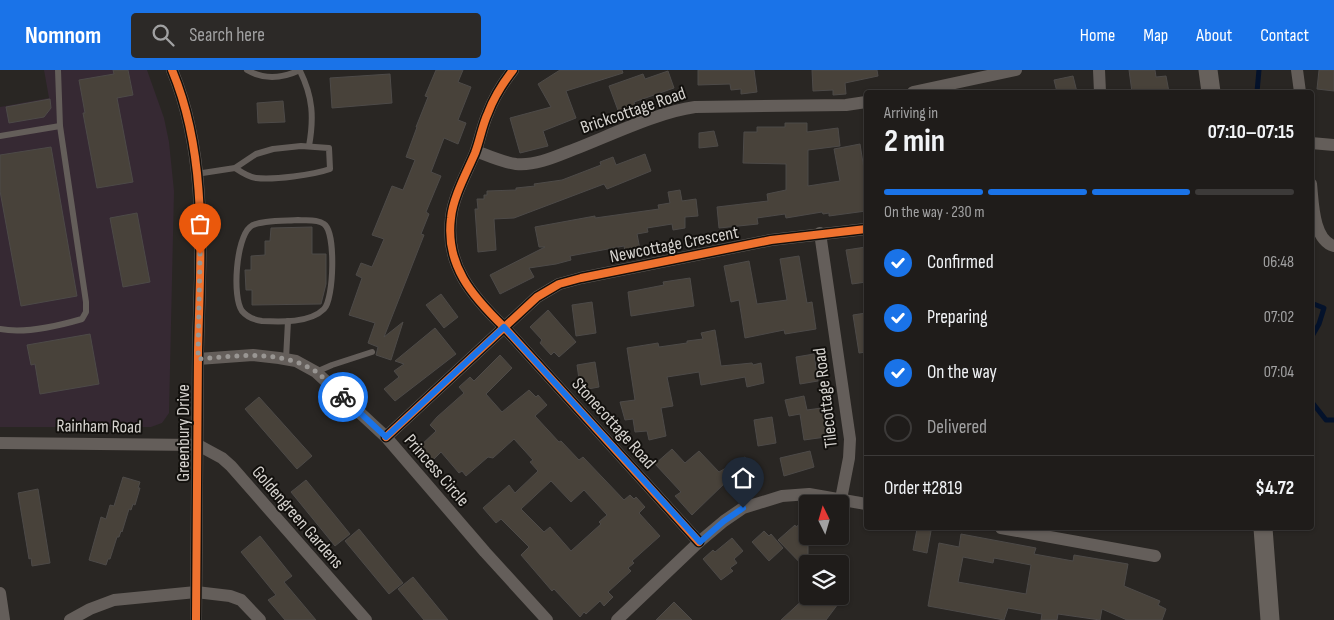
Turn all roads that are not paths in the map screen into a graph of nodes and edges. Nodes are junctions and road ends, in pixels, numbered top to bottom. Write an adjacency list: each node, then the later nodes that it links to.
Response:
1 (58, 70): 15 (lane)
2 (247, 70): 3 (lane)
3 (300, 70): 19 (lane)
4 (513, 70): 20 (street)
5 (1016, 70): 10 (street)
6 (1099, 70): 11 (street)
7 (1208, 70): 12 (main road)
8 (1297, 70): 13 (street)
9 (174, 71): 22 (street, Greenbury Drive)
10 (922, 90)
11 (1100, 90)
12 (1211, 90)
13 (1300, 90)
14 (864, 102): 20 (street, Brickcottage Road)
15 (60, 126): 16 (lane); 29 (lane)
16 (0, 136)
17 (1314, 143): 18 (street)
18 (1334, 145)
19 (309, 146): 21 (lane); 21 (lane)
20 (476, 151): 28 (street)
21 (235, 168): 22 (lane)
22 (196, 174): 31 (street, Greenbury Drive)
23 (1314, 205): 26 (street)
24 (864, 229): 25 (street, Newcottage Crescent)
25 (820, 233): 28 (street, Newcottage Crescent); 38 (street, Tilecottage Road)
26 (1334, 246)
27 (288, 321): 27 (lane); 32 (lane)
28 (504, 327): 34 (street, Newcottage Crescent); 44 (street, Stonecottage Road)
29 (0, 329)
30 (372, 352): 33 (lane)
31 (198, 359): 32 (street, Princess Circle); 36 (street, Greenbury Drive)
32 (286, 359): 33 (street, Princess Circle)
33 (316, 372): 34 (street, Princess Circle)
34 (386, 437): 53 (street, Princess Circle)
35 (0, 443): 36 (street, Rainham Road)
36 (198, 445): 46 (street, Greenbury Drive); 52 (street, Goldengreen Gardens)
37 (815, 495): 44 (street)
38 (842, 495)
39 (849, 501): 40 (street)
40 (864, 504)
41 (1028, 530): 43 (street)
42 (1263, 530): 55 (main road)
43 (1069, 533): 45 (street)
44 (700, 542): 54 (street)
45 (1156, 556)
46 (196, 592): 49 (street); 50 (street, Greenbury Drive); 51 (street)
47 (0, 593): 48 (street)
48 (4, 620)
49 (70, 620)
50 (196, 620)
51 (260, 620)
52 (366, 620)
53 (547, 620)
54 (617, 620)
55 (1270, 620)

